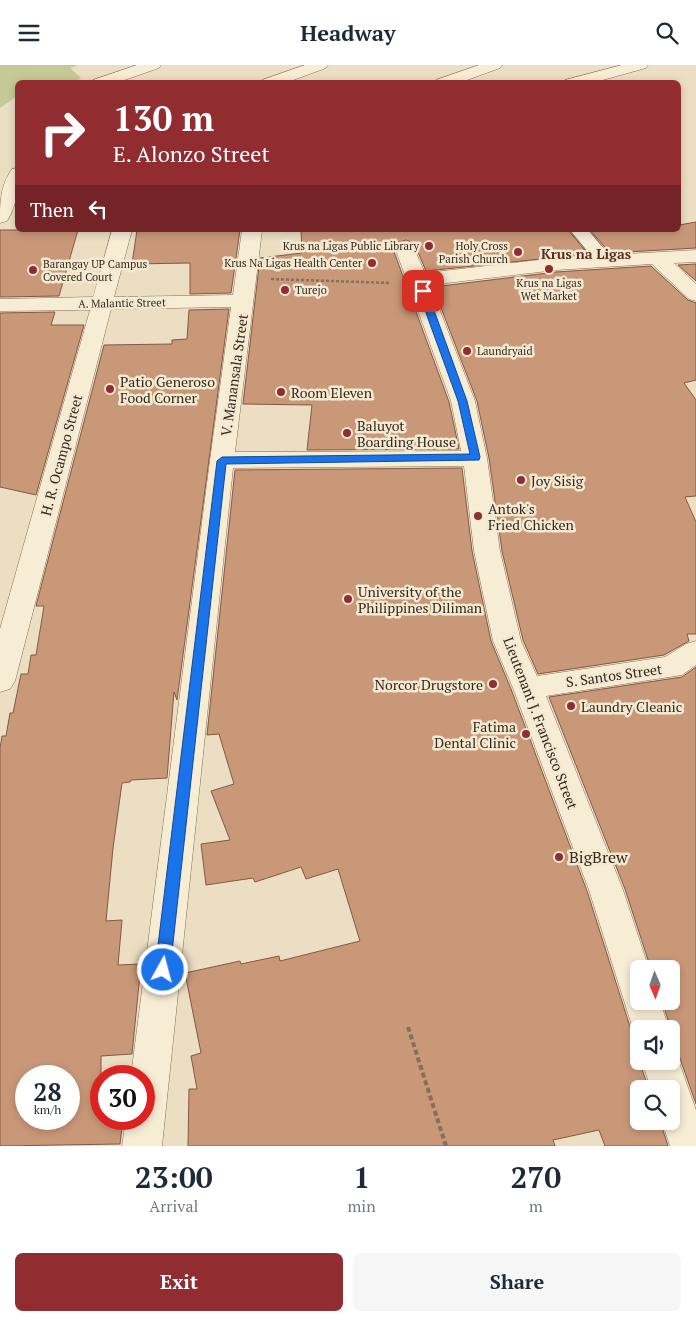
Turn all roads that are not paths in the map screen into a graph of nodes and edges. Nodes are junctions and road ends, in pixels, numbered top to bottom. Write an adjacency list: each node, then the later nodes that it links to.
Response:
1 (153, 65): 5 (street)
2 (320, 65): 6 (street)
3 (494, 65): 7 (street)
4 (640, 65): 8 (street)
5 (108, 80)
6 (277, 80)
7 (451, 80)
8 (582, 80)
9 (15, 180): 10 (street)
10 (0, 217)
11 (121, 232): 21 (street, H. R. Ocampo Street)
12 (252, 232): 19 (street, V. Manansala Street)
13 (581, 232): 17 (street)
14 (405, 248): 18 (street, Lieutenant J. Francisco Street)
15 (696, 256): 16 (street)
16 (657, 258): 17 (street); 20 (street)
17 (604, 260): 18 (street)
18 (418, 280): 23 (street, Lieutenant J. Francisco Street)
19 (246, 289): 21 (street, A. Malantic Street); 24 (street, V. Manansala Street)
20 (696, 295)
21 (102, 303): 22 (street, A. Malantic Street); 26 (street, H. R. Ocampo Street)
22 (0, 305)
23 (475, 457): 24 (street); 27 (street, Lieutenant J. Francisco Street)
24 (222, 461): 30 (street, V. Manansala Street)
25 (696, 651): 27 (street, S. Santos Street)
26 (0, 681)
27 (528, 688): 28 (street, Lieutenant J. Francisco Street)
28 (630, 964)
29 (680, 1119): 31 (street)
30 (142, 1146)
31 (690, 1146)

